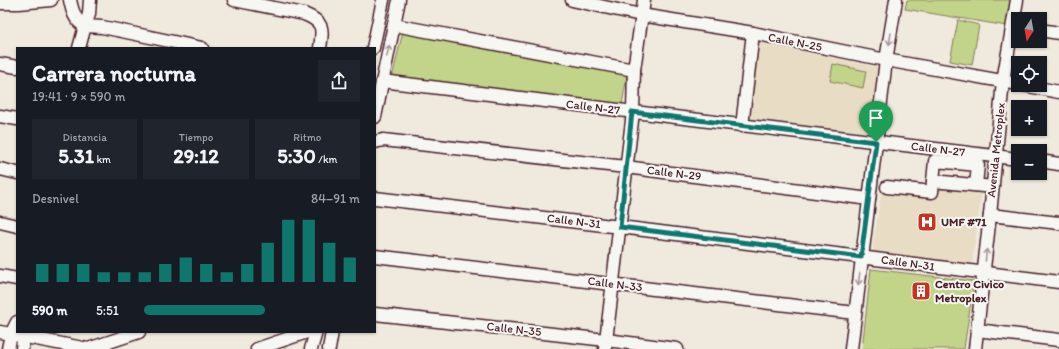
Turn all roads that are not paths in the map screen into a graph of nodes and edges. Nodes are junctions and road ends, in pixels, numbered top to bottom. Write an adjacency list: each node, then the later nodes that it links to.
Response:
1 (51, 0): 11 (street)
2 (70, 0): 15 (street)
3 (90, 0): 15 (street)
4 (234, 0): 22 (street)
5 (383, 0): 23 (street)
6 (399, 0): 14 (street)
7 (572, 0): 13 (street, Calle N-25)
8 (644, 0): 13 (street)
9 (1017, 0): 12 (street, Avenida Metroplex)
10 (893, 1): 24 (street, one-way to 24)
11 (0, 3)
12 (1016, 12)
13 (642, 15): 17 (street, Calle N-25); 27 (street)
14 (394, 24): 27 (street); 28 (street, one-way to 14)
15 (85, 26): 20 (street); 21 (street)
16 (1047, 31): 18 (street)
17 (753, 33): 24 (street, Calle N-25); 37 (street)
18 (1059, 33)
19 (1011, 44): 29 (street, Avenida Metroplex)
20 (79, 47)
21 (197, 47)
22 (320, 47)
23 (373, 47)
24 (886, 60): 29 (street, Calle N-25); 39 (street)
25 (0, 64): 26 (street)
26 (16, 67)
27 (634, 70): 34 (street)
28 (382, 81): 33 (street); 34 (street, Calle N-27)
29 (1003, 81): 30 (street, Calle N-25); 40 (street, Avenida Metroplex)
30 (1011, 83)
31 (1047, 90): 32 (street)
32 (1059, 92)
33 (376, 112)
34 (632, 112): 37 (street, Calle N-27); 45 (street)
35 (0, 116): 36 (street)
36 (16, 119)
37 (742, 126): 39 (street, Calle N-27)
38 (378, 139): 45 (street, Calle N-29)
39 (876, 142): 40 (street, Calle N-27); 54 (street)
40 (996, 156): 41 (street, Calle N-27); 52 (street, Avenida Metroplex)
41 (1011, 158)
42 (1047, 162): 44 (street)
43 (958, 163): 48 (street); 49 (street); 50 (street)
44 (1059, 164)
45 (626, 167): 54 (street, Calle N-29); 59 (street)
46 (0, 169): 47 (street)
47 (16, 173)
48 (933, 181): 49 (street); 51 (street)
49 (956, 183): 50 (street)
50 (976, 185): 52 (street)
51 (887, 187)
52 (993, 187): 55 (street, Avenida Metroplex)
53 (376, 198): 59 (street, Calle N-31)
54 (869, 199): 61 (street)
55 (990, 215): 57 (street); 62 (street, Avenida Metroplex, one-way to 55)
56 (0, 222): 58 (street)
57 (1059, 223)
58 (16, 226)
59 (620, 227): 61 (street, Calle N-31); 66 (street)
60 (376, 256): 66 (street, Calle N-33)
61 (861, 257): 62 (street, Calle N-31); 67 (street, one-way to 67)
62 (984, 274): 65 (street, Calle N-31); 70 (street, Avenida Metroplex)
63 (0, 276): 64 (street)
64 (16, 279)
65 (1059, 282)
66 (613, 284): 67 (street, Calle N-33); 78 (street)
67 (855, 313): 85 (street)
68 (376, 314): 78 (street, Calle N-35)
69 (16, 323): 71 (street)
70 (977, 330): 77 (street); 86 (street, Avenida Metroplex)
71 (6, 333): 76 (street); 79 (street)
72 (136, 333): 76 (street)
73 (304, 333): 81 (street)
74 (316, 333): 82 (street)
75 (332, 333): 83 (street)
76 (24, 334): 80 (street)
77 (1059, 340)
78 (606, 344): 84 (street, Calle N-35)
79 (8, 349)
80 (22, 349)
81 (257, 349)
82 (311, 349)
83 (329, 349)
84 (677, 349)
85 (851, 349)
86 (975, 349)

